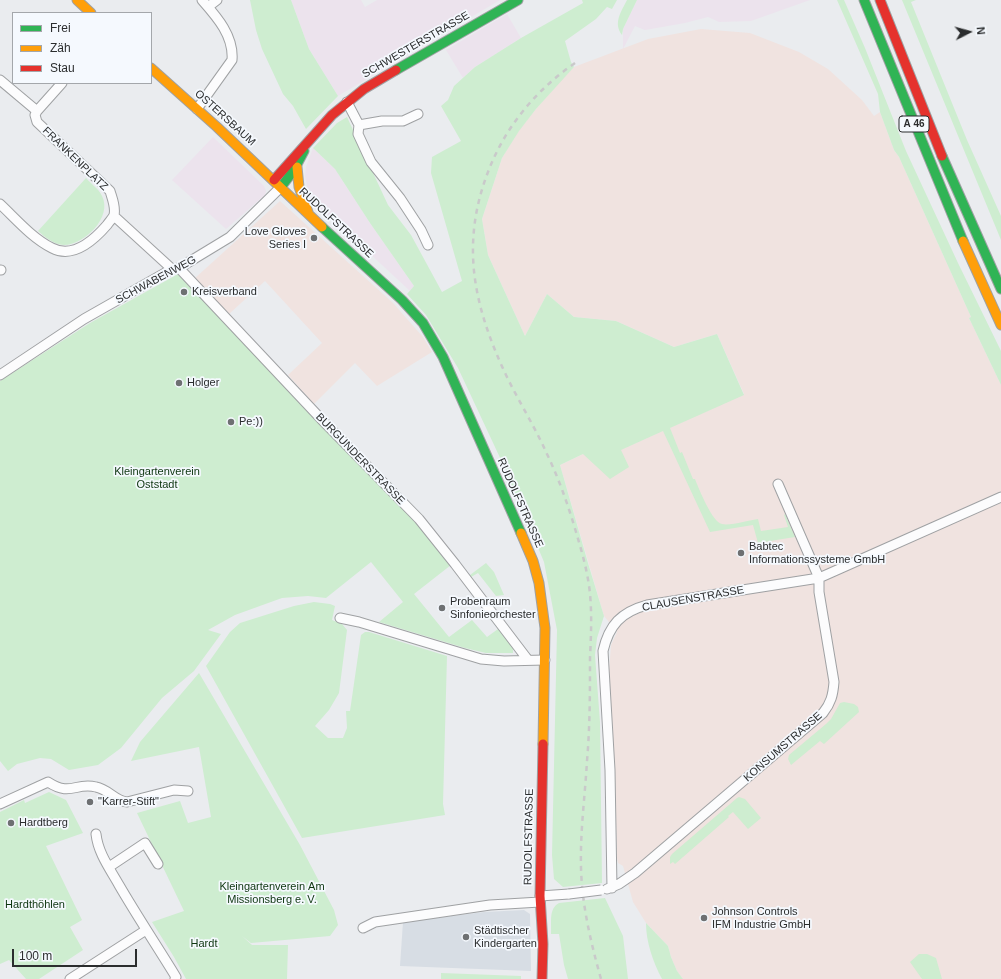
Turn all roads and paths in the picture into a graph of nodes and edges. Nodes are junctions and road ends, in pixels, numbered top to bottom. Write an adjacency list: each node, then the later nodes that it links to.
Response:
1 (78, 0): 7 (main road)
2 (217, 0): 6 (street)
3 (518, 0): 11 (main road, SCHWESTERSTRASSE)
4 (864, 0): 26 (main road, A 46)
5 (880, 0): 25 (main road, A 46)
6 (205, 4): 12 (street)
7 (90, 12)
8 (152, 69): 12 (main road, OSTERSBAUM)
9 (0, 80): 13 (street)
10 (61, 84): 13 (street)
11 (347, 102): 15 (street); 16 (main road, SCHWESTERSTRASSE)
12 (197, 109): 18 (main road, OSTERSBAUM)
13 (37, 111): 22 (street, FRANKENPLATZ)
14 (418, 114): 15 (street)
15 (359, 125): 23 (street)
16 (308, 142): 17 (main road, SCHWESTERSTRASSE); 18 (main road, SCHWESTERSTRASSE)
17 (297, 168): 19 (main road, SCHWESTERSTRASSE); 21 (main road)
18 (274, 180): 19 (main road, OSTERSBAUM)
19 (281, 188): 21 (main road, RUDOLFSTRASSE); 24 (street, SCHWABENWEG)
20 (0, 204): 22 (street)
21 (309, 215): 33 (main road, RUDOLFSTRASSE)
22 (114, 216): 24 (street, BURGUNDERSTRASSE)
23 (428, 245)
24 (176, 268): 27 (street, SCHWABENWEG); 32 (street, BURGUNDERSTRASSE)
25 (1001, 289)
26 (1001, 325)
27 (1, 374)
28 (778, 484): 30 (street, KONSUMSTRASSE)
29 (1001, 497): 30 (street, CLAUSENSTRASSE)
30 (819, 578): 39 (street, KONSUMSTRASSE); 39 (street, CLAUSENSTRASSE)
31 (340, 618): 32 (street)
32 (528, 660): 33 (street)
33 (545, 660): 40 (main road, RUDOLFSTRASSE)
34 (188, 791): 35 (street)
35 (0, 804)
36 (96, 834): 38 (street)
37 (158, 864): 38 (street)
38 (109, 867): 42 (street)
39 (612, 888): 40 (street, KONSUMSTRASSE, bridge)
40 (540, 899): 41 (street); 45 (main road, RUDOLFSTRASSE)
41 (363, 928)
42 (146, 930): 43 (street); 44 (street)
43 (176, 978)
44 (70, 979)
45 (542, 979)

